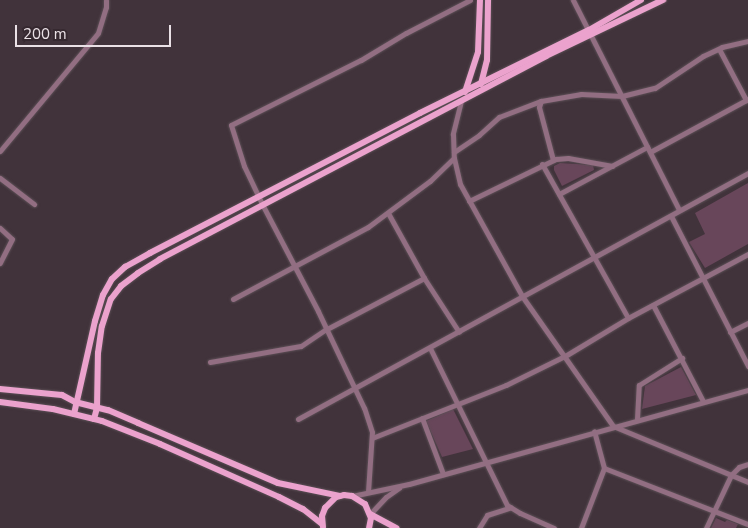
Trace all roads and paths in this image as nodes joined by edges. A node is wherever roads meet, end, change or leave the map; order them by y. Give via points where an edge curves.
1 (106, 0) edge
2 (470, 0) edge
3 (480, 0) edge
4 (488, 0) edge
5 (573, 0) edge
6 (640, 0) edge
7 (663, 0) edge
8 (589, 32) junction
9 (748, 41) edge
10 (719, 48) junction
11 (482, 82) junction
12 (466, 90) junction
13 (475, 93) junction
14 (622, 96) junction
15 (462, 100) junction
16 (747, 100) edge
17 (541, 101) junction
18 (648, 149) junction
19 (0, 151) edge
20 (454, 155) junction
21 (553, 160) junction
22 (542, 164) junction
23 (612, 166) junction
24 (748, 174) edge
25 (0, 178) edge
26 (559, 194) junction
27 (259, 197) junction
28 (469, 201) junction
29 (34, 204) dead end
30 (263, 206) junction
31 (679, 210) junction
32 (388, 213) junction
33 (671, 216) junction
34 (0, 228) edge
35 (748, 254) edge
36 (594, 259) junction
37 (0, 263) edge
38 (294, 267) junction
39 (424, 278) junction
40 (703, 278) junction
41 (522, 296) junction
42 (233, 299) dead end
43 (654, 305) junction
44 (628, 318) junction
45 (748, 323) edge
46 (327, 329) junction
47 (460, 332) junction
48 (730, 332) junction
49 (430, 348) junction
50 (565, 356) junction
51 (682, 358) junction
52 (210, 362) dead end
53 (748, 366) edge
54 (354, 387) junction
55 (0, 389) edge
56 (748, 390) edge
57 (703, 401) junction
58 (0, 402) edge
59 (75, 402) junction
60 (457, 404) junction
61 (97, 408) junction
62 (74, 414) junction
63 (422, 418) junction
64 (94, 419) junction
65 (298, 419) dead end
66 (637, 419) junction
67 (613, 426) junction
68 (594, 431) junction
69 (372, 438) junction
70 (486, 462) junction
71 (748, 464) edge
72 (604, 468) junction
73 (443, 474) junction
74 (731, 475) junction
75 (748, 482) edge
76 (409, 484) junction
77 (368, 492) junction
78 (340, 496) junction
79 (352, 496) junction
80 (511, 507) junction
81 (714, 510) junction
82 (370, 514) junction
83 (744, 525) edge
84 (322, 526) edge
85 (369, 528) edge
86 (396, 528) edge
87 (479, 528) edge
88 (554, 528) edge
89 (581, 528) edge
90 (706, 528) edge

1 - 19 street via 98,33
2 - 27 street via 361,60 231,125 244,166
3 - 12 main road via 478,52
4 - 11 main road via 488,60
5 - 8 street
6 - 8 main road
7 - 8 main road
8 - 11 main road
8 - 13 main road
8 - 14 street
9 - 10 street
10 - 14 street via 655,88
10 - 16 street
11 - 12 main road
11 - 13 main road
12 - 15 main road
12 - 27 main road
13 - 15 main road
14 - 17 street via 580,94
14 - 18 street
15 - 20 street via 453,134
15 - 30 main road
16 - 18 street
17 - 20 street via 500,117
17 - 21 street via 539,106
18 - 23 street
18 - 31 street
20 - 28 street via 460,184
20 - 32 street via 430,181
21 - 22 street
21 - 23 street via 568,158
22 - 26 street
22 - 28 street
23 - 26 street
24 - 31 street
25 - 29 street
26 - 36 street
27 - 30 street
27 - 59 main road via 150,253 112,279 95,321
28 - 41 street
30 - 38 street
30 - 61 main road via 160,259 121,286 111,300 102,326
31 - 33 street
32 - 38 street
32 - 39 street
33 - 36 street
33 - 40 street
34 - 37 street via 12,240
35 - 40 street
36 - 41 street
36 - 44 street
38 - 42 street
38 - 46 street
39 - 46 street
39 - 47 street
40 - 43 street
40 - 48 street
41 - 47 street
41 - 50 street
43 - 44 street
43 - 51 street
44 - 50 street
45 - 48 street
46 - 52 street via 301,346
46 - 54 street
47 - 49 street
48 - 53 street
49 - 54 street
49 - 60 street
50 - 60 street via 506,385
50 - 67 street
51 - 57 street
51 - 66 street via 639,385
54 - 65 street
54 - 69 street
55 - 59 main road via 62,395
56 - 57 street
57 - 66 street
58 - 62 main road
59 - 61 main road
59 - 62 main road
60 - 63 street
60 - 70 street
61 - 64 main road
61 - 78 main road via 278,483
62 - 64 main road
63 - 69 street
63 - 73 street
64 - 84 main road via 160,444 279,497 303,510
66 - 67 street
67 - 68 street
67 - 74 street
68 - 70 street
68 - 72 street
69 - 77 street
70 - 73 street
70 - 80 street via 507,505
71 - 74 street
72 - 81 street
72 - 89 street
73 - 76 street
74 - 75 street
74 - 81 street
76 - 77 street
76 - 82 street via 394,491
77 - 79 street
78 - 79 main road
78 - 84 main road via 325,508
79 - 82 main road via 365,504
80 - 87 street via 487,516
80 - 88 street
81 - 83 street
81 - 90 street
82 - 85 main road
82 - 86 main road

